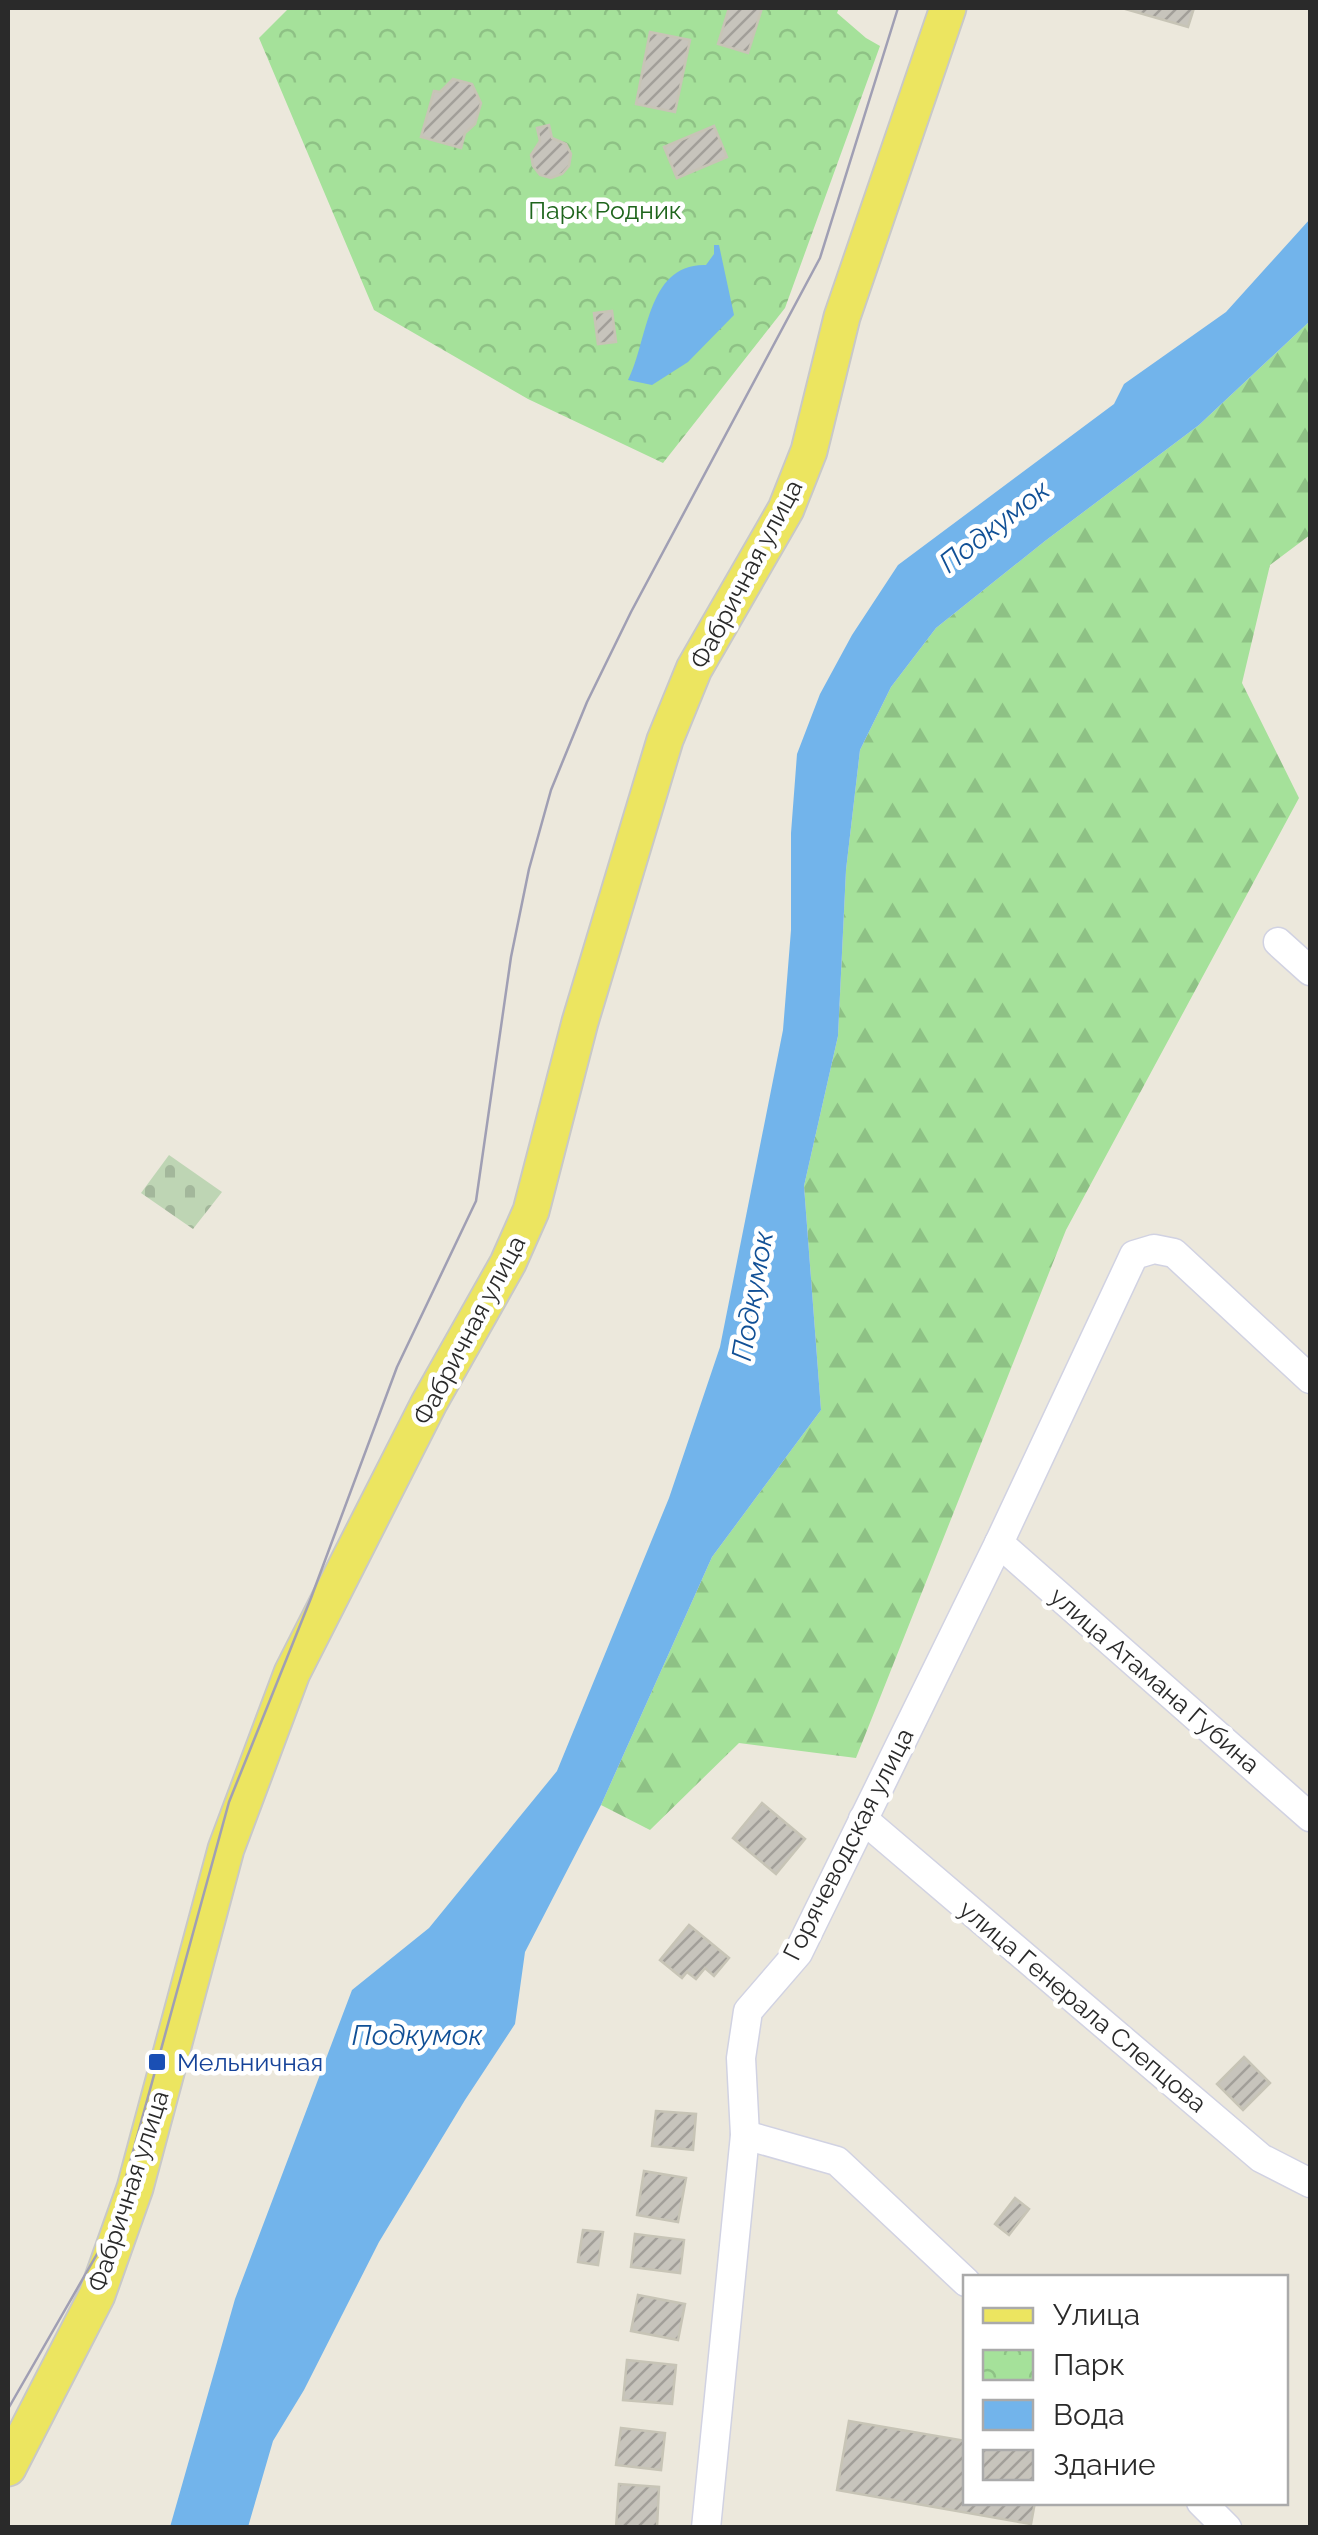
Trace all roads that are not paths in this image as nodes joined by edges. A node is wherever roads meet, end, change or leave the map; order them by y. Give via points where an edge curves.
1 (948, 8) edge
2 (1278, 942) dead end
3 (1310, 971) edge
4 (1310, 1379) edge
5 (999, 1543) junction
6 (1310, 1817) edge
7 (864, 1819) junction
8 (746, 2135) junction
9 (1310, 2183) edge
10 (963, 2279) edge
11 (8, 2468) edge
12 (1204, 2505) edge
13 (706, 2528) edge
14 (1227, 2528) edge

1 - 11 main road, Фабричная улица via 842,316 786,510 694,669 665,740 531,1211 292,1673 226,1848 135,2188 97,2295
2 - 3 street
4 - 5 street, Горячеводская улица via 1174,1253 1154,1248 1134,1256
5 - 6 street, улица Атамана Губина
5 - 7 street, Горячеводская улица
7 - 8 street, Горячеводская улица via 798,1952 748,2011 741,2058
7 - 9 street, улица Генерала Слепцова via 1261,2158
8 - 10 street via 837,2162
8 - 13 street, Горячеводская улица
12 - 14 street

